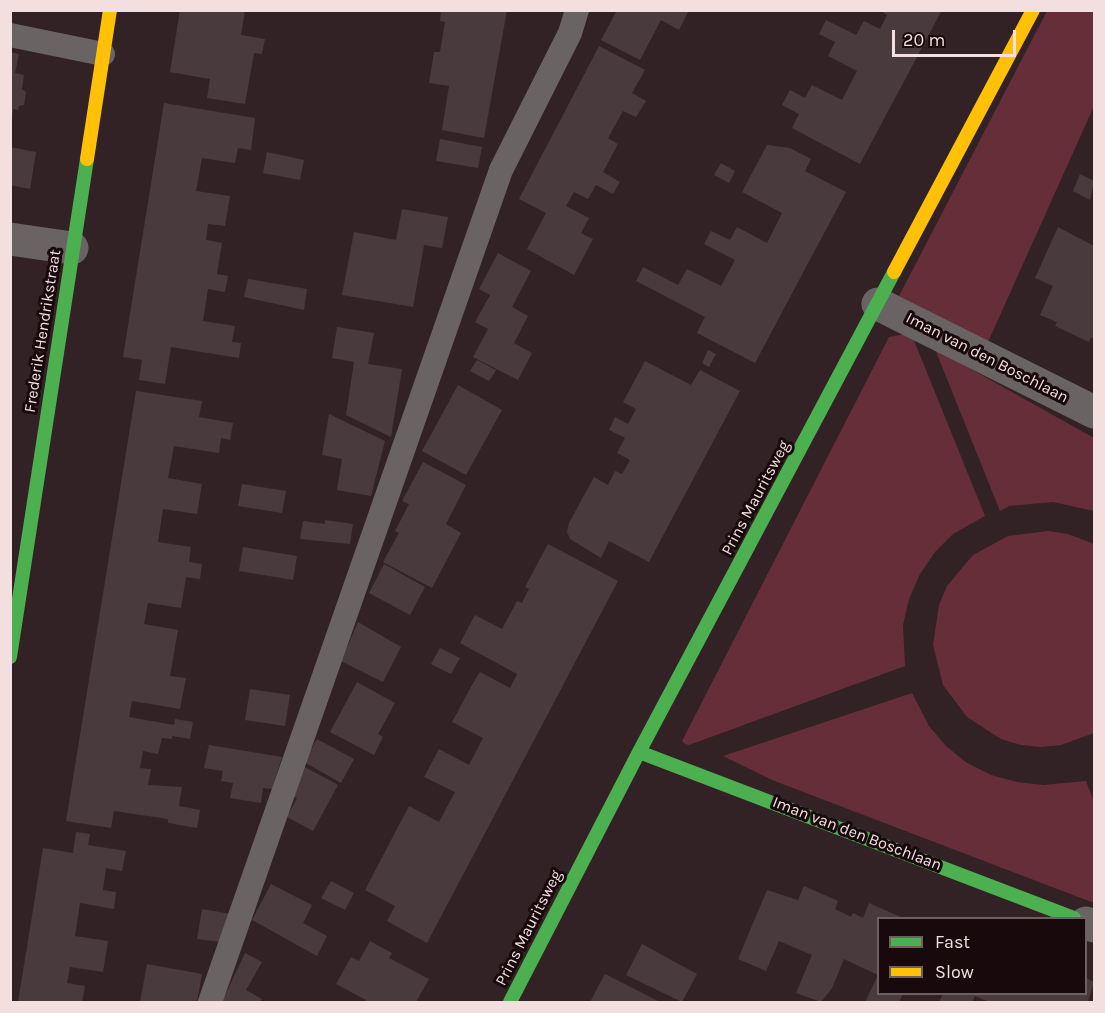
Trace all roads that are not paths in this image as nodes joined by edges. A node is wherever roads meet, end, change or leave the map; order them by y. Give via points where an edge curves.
1 (110, 10) edge
2 (577, 10) edge
3 (1033, 10) edge
4 (10, 35) edge
5 (104, 54) junction
6 (10, 239) edge
7 (72, 248) junction
8 (878, 304) junction
9 (1095, 412) edge
10 (10, 657) edge
11 (639, 752) junction
12 (1071, 917) edge
13 (210, 1002) edge
14 (510, 1002) edge

1 - 5 street, Frederik Hendrikstraat
2 - 13 lane via 570,33 501,170
3 - 8 street, Prins Mauritsweg
4 - 5 lane
5 - 7 street, Frederik Hendrikstraat
6 - 7 street
7 - 10 street, Frederik Hendrikstraat
8 - 9 street, Iman van den Boschlaan
8 - 11 street, Prins Mauritsweg
11 - 12 street, Iman van den Boschlaan
11 - 14 street, Prins Mauritsweg

